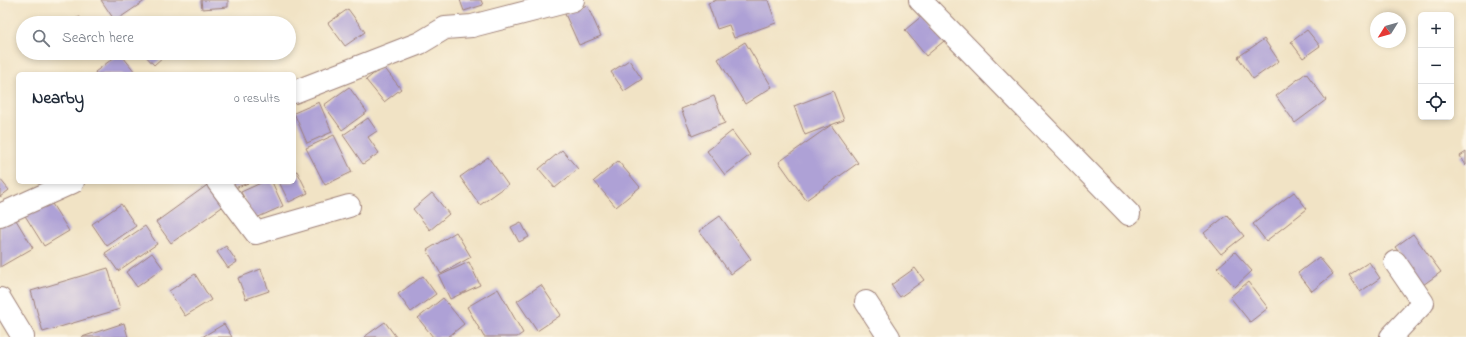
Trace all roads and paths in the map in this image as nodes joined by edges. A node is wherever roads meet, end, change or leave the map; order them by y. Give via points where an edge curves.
1 (573, 0) edge
2 (920, 0) edge
3 (296, 91) edge
4 (69, 184) edge
5 (219, 184) edge
6 (349, 206) dead end
7 (1129, 214) dead end
8 (0, 215) edge
9 (1395, 262) dead end
10 (0, 299) edge
11 (866, 302) dead end
12 (24, 337) edge
13 (889, 337) edge
14 (1391, 337) edge

1 - 3 street via 472,26 445,28 420,42
2 - 7 street
4 - 8 street
5 - 6 street via 256,233
9 - 14 street via 1423,303
10 - 12 street
11 - 13 street

